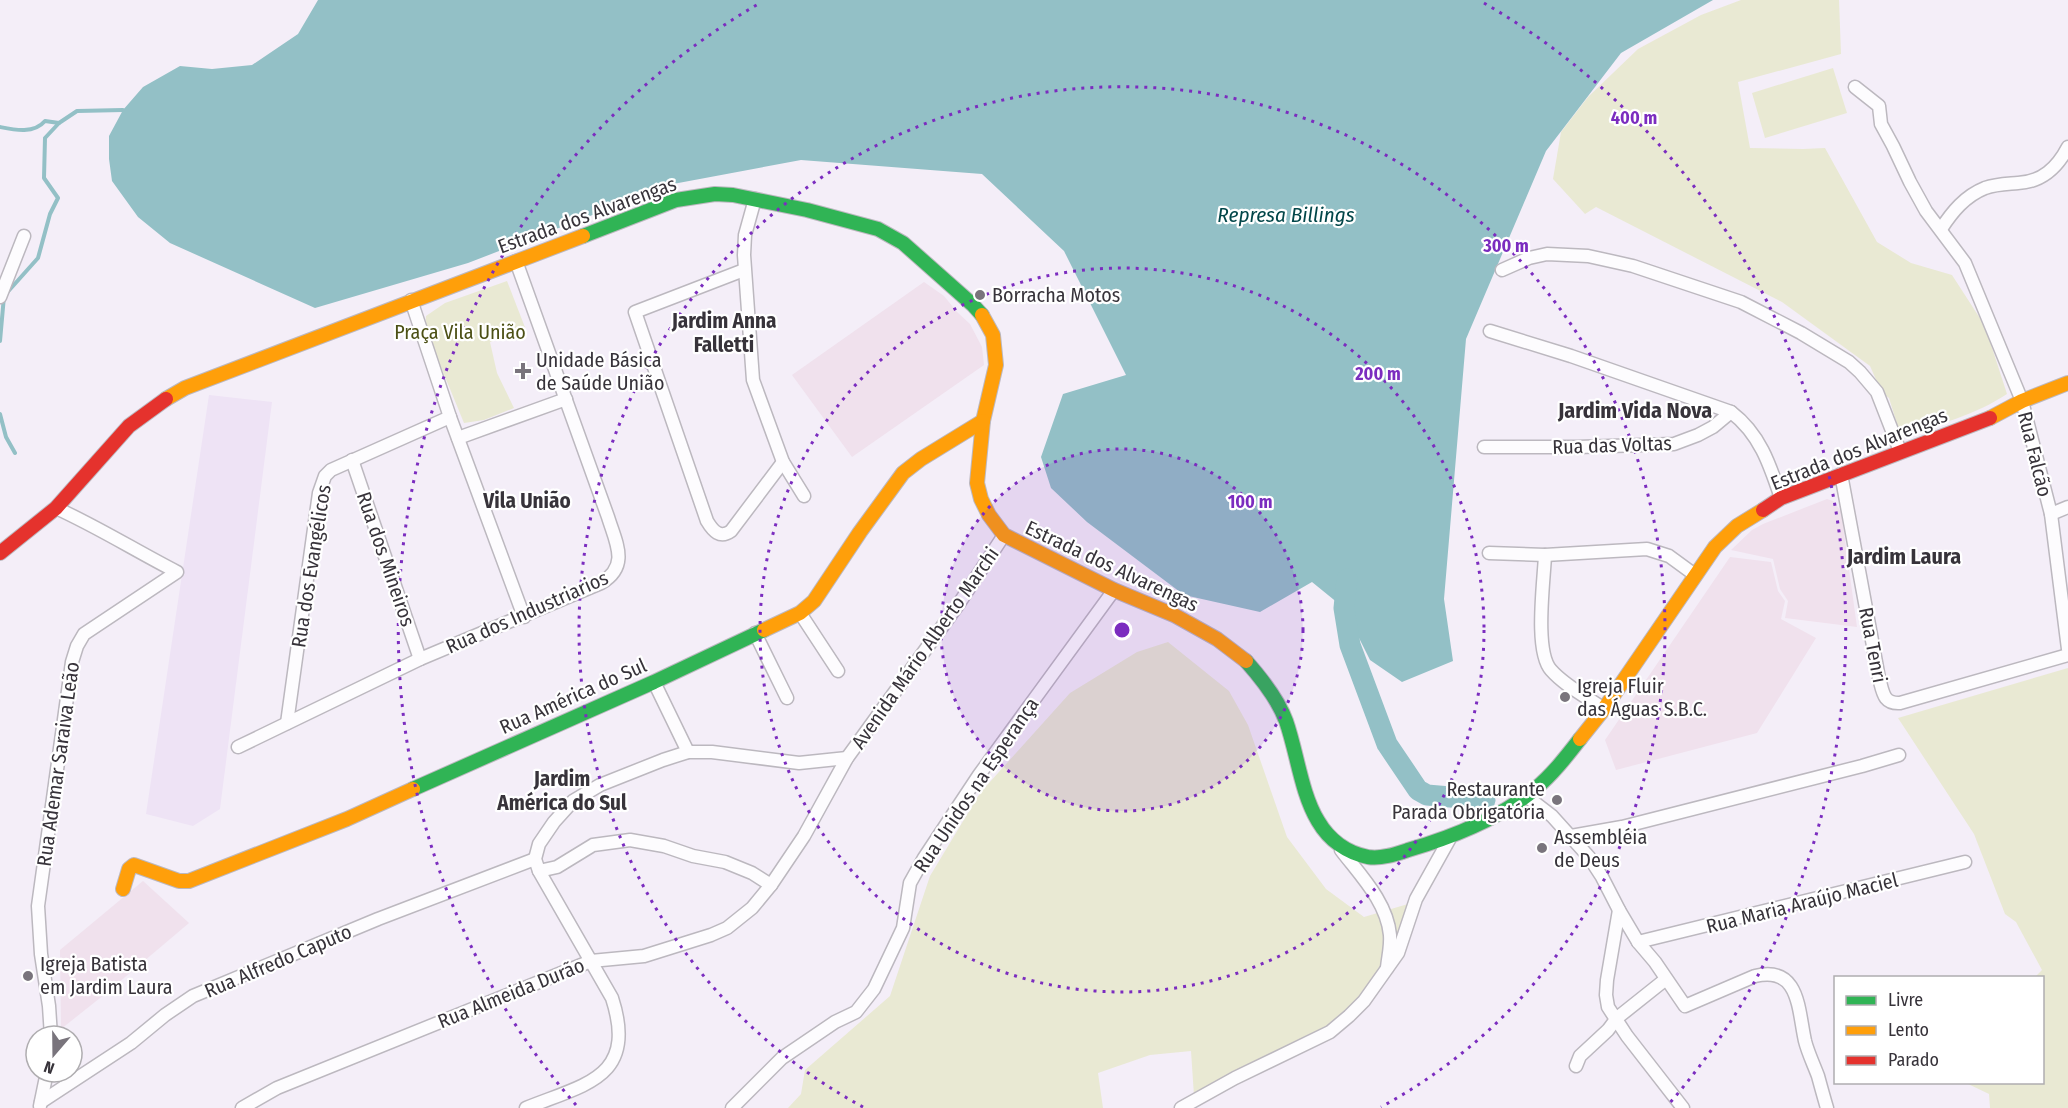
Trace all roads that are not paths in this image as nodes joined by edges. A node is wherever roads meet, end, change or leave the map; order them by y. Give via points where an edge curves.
1 (1855, 87) dead end
2 (2068, 147) edge
3 (754, 199) junction
4 (1941, 229) junction
5 (24, 236) dead end
6 (516, 261) junction
7 (744, 270) junction
8 (1502, 270) dead end
9 (0, 297) edge
10 (411, 300) junction
11 (1491, 331) dead end
12 (2068, 382) edge
13 (566, 399) junction
14 (2022, 401) junction
15 (1731, 412) junction
16 (450, 417) junction
17 (983, 421) junction
18 (458, 438) junction
19 (1484, 447) dead end
20 (1900, 451) junction
21 (352, 460) junction
22 (783, 462) junction
23 (1841, 474) junction
24 (804, 496) dead end
25 (1781, 498) junction
26 (2068, 507) edge
27 (56, 508) junction
28 (2051, 514) junction
29 (1004, 535) junction
30 (0, 553) edge
31 (1489, 553) dead end
32 (1545, 555) junction
33 (1695, 574) junction
34 (1114, 590) junction
35 (800, 613) junction
36 (524, 617) junction
37 (755, 633) junction
38 (2068, 649) edge
39 (2068, 655) edge
40 (420, 659) junction
41 (838, 671) dead end
42 (654, 682) junction
43 (787, 698) dead end
44 (1604, 709) junction
45 (287, 723) junction
46 (238, 747) dead end
47 (688, 752) junction
48 (1899, 755) dead end
49 (847, 758) junction
50 (1526, 796) junction
51 (1571, 836) junction
52 (1450, 838) junction
53 (1335, 842) junction
54 (1965, 862) dead end
55 (537, 865) junction
56 (771, 885) junction
57 (123, 889) dead end
58 (1619, 910) junction
59 (1638, 942) junction
60 (591, 960) junction
61 (1386, 969) junction
62 (1666, 979) junction
63 (1617, 1018) junction
64 (50, 1024) edge
65 (1576, 1066) dead end
66 (45, 1084) edge
67 (41, 1105) edge
68 (242, 1108) edge
69 (526, 1108) edge
70 (732, 1108) edge
71 (1181, 1108) edge
72 (1683, 1108) edge
73 (1827, 1108) edge

1 - 4 street, Rua Falcão via 1879,106 1881,124 1926,211
2 - 4 street via 2061,160 2042,177 1986,188 1971,195 1951,213
3 - 6 main road, Estrada dos Alvarengas via 715,194 676,200
3 - 7 street via 745,235
3 - 17 main road, Estrada dos Alvarengas via 878,229 903,243 972,305 986,320 996,351
4 - 14 street, Rua Falcão via 1965,263
5 - 9 street
6 - 10 main road, Estrada dos Alvarengas
6 - 13 street, Rua dos Industriarios
7 - 22 street via 753,380
7 - 22 street via 635,312 712,531 731,531
8 - 20 street via 1547,254 1588,256 1633,266 1740,302 1801,333 1860,372 1877,392
10 - 16 street
10 - 27 main road, Estrada dos Alvarengas via 176,393 129,426
11 - 15 street
12 - 14 main road, Estrada dos Alvarengas
13 - 18 street
13 - 36 street, Rua dos Industriarios via 608,517 619,562 615,572 601,583
14 - 20 main road, Estrada dos Alvarengas via 1983,421
14 - 28 street, Rua Falcão
15 - 19 street, Rua das Voltas via 1713,427 1674,444
15 - 25 street via 1758,440
16 - 18 street
16 - 21 street, Rua dos Evangélicos
17 - 29 main road, Estrada dos Alvarengas via 977,483 989,515
17 - 35 main road, Rua América do Sul via 903,473 814,601
18 - 36 street
20 - 23 main road, Estrada dos Alvarengas
21 - 40 street, Rua dos Mineiros
21 - 45 street, Rua dos Evangélicos via 325,476 319,493
22 - 24 street
23 - 25 main road, Estrada dos Alvarengas
23 - 39 street, Rua Tenri via 1884,698 1892,704 1900,703
25 - 33 main road, Estrada dos Alvarengas via 1737,526
26 - 28 street
27 - 30 main road, Estrada dos Alvarengas
27 - 64 street, Rua Ademar Saraiva Leão via 177,572 84,633 74,654 38,906
28 - 38 street, Rua Falcão
29 - 34 main road, Estrada dos Alvarengas
29 - 49 street, Avenida Mário Alberto Marchi
31 - 32 street
32 - 33 street via 1647,549 1669,556
32 - 44 street via 1541,632 1544,660 1550,670
33 - 44 main road, Estrada dos Alvarengas
34 - 53 main road, Estrada dos Alvarengas via 1174,615 1216,639 1262,679 1286,720 1318,821
34 - 70 street, Rua Unidos na Esperança via 979,775 924,858 910,883 903,928 874,989 856,1012 782,1058
35 - 37 main road, Rua América do Sul
35 - 41 street
36 - 40 street, Rua dos Industriarios
37 - 42 main road, Rua América do Sul
37 - 43 street
40 - 45 street, Rua dos Industriarios
42 - 47 street
42 - 57 main road, Rua América do Sul via 347,819 189,881 134,865
44 - 50 main road, Estrada dos Alvarengas via 1559,766
45 - 46 street, Rua dos Industriarios
47 - 49 street, Avenida Mário Alberto Marchi via 799,763
47 - 55 street, Avenida Mário Alberto Marchi via 600,786 573,801 538,844
48 - 51 street via 1622,827
49 - 56 street, Rua Almeida Durão via 804,836
50 - 51 street
50 - 52 main road, Estrada dos Alvarengas
51 - 58 street via 1602,877
52 - 53 main road, Estrada dos Alvarengas via 1369,857
52 - 61 street via 1416,899 1398,954
53 - 61 street via 1386,917 1390,937
54 - 59 street, Rua Maria Araújo Maciel
55 - 56 street, Rua Alfredo Caputo via 557,867 593,845 630,840 725,862
55 - 60 street
55 - 67 street, Rua Alfredo Caputo via 378,919 193,996
56 - 60 street, Rua Almeida Durão via 752,908 711,935 644,956
58 - 59 street
58 - 63 street via 1606,995
59 - 62 street
60 - 68 street, Rua Almeida Durão via 277,1088
60 - 69 street via 618,1015 620,1043 616,1057 591,1081
61 - 71 street via 1364,1002 1330,1032
62 - 63 street
62 - 73 street via 1685,1006 1755,976 1782,977 1801,1011 1806,1042
63 - 65 street via 1580,1056
63 - 72 street
66 - 67 street

